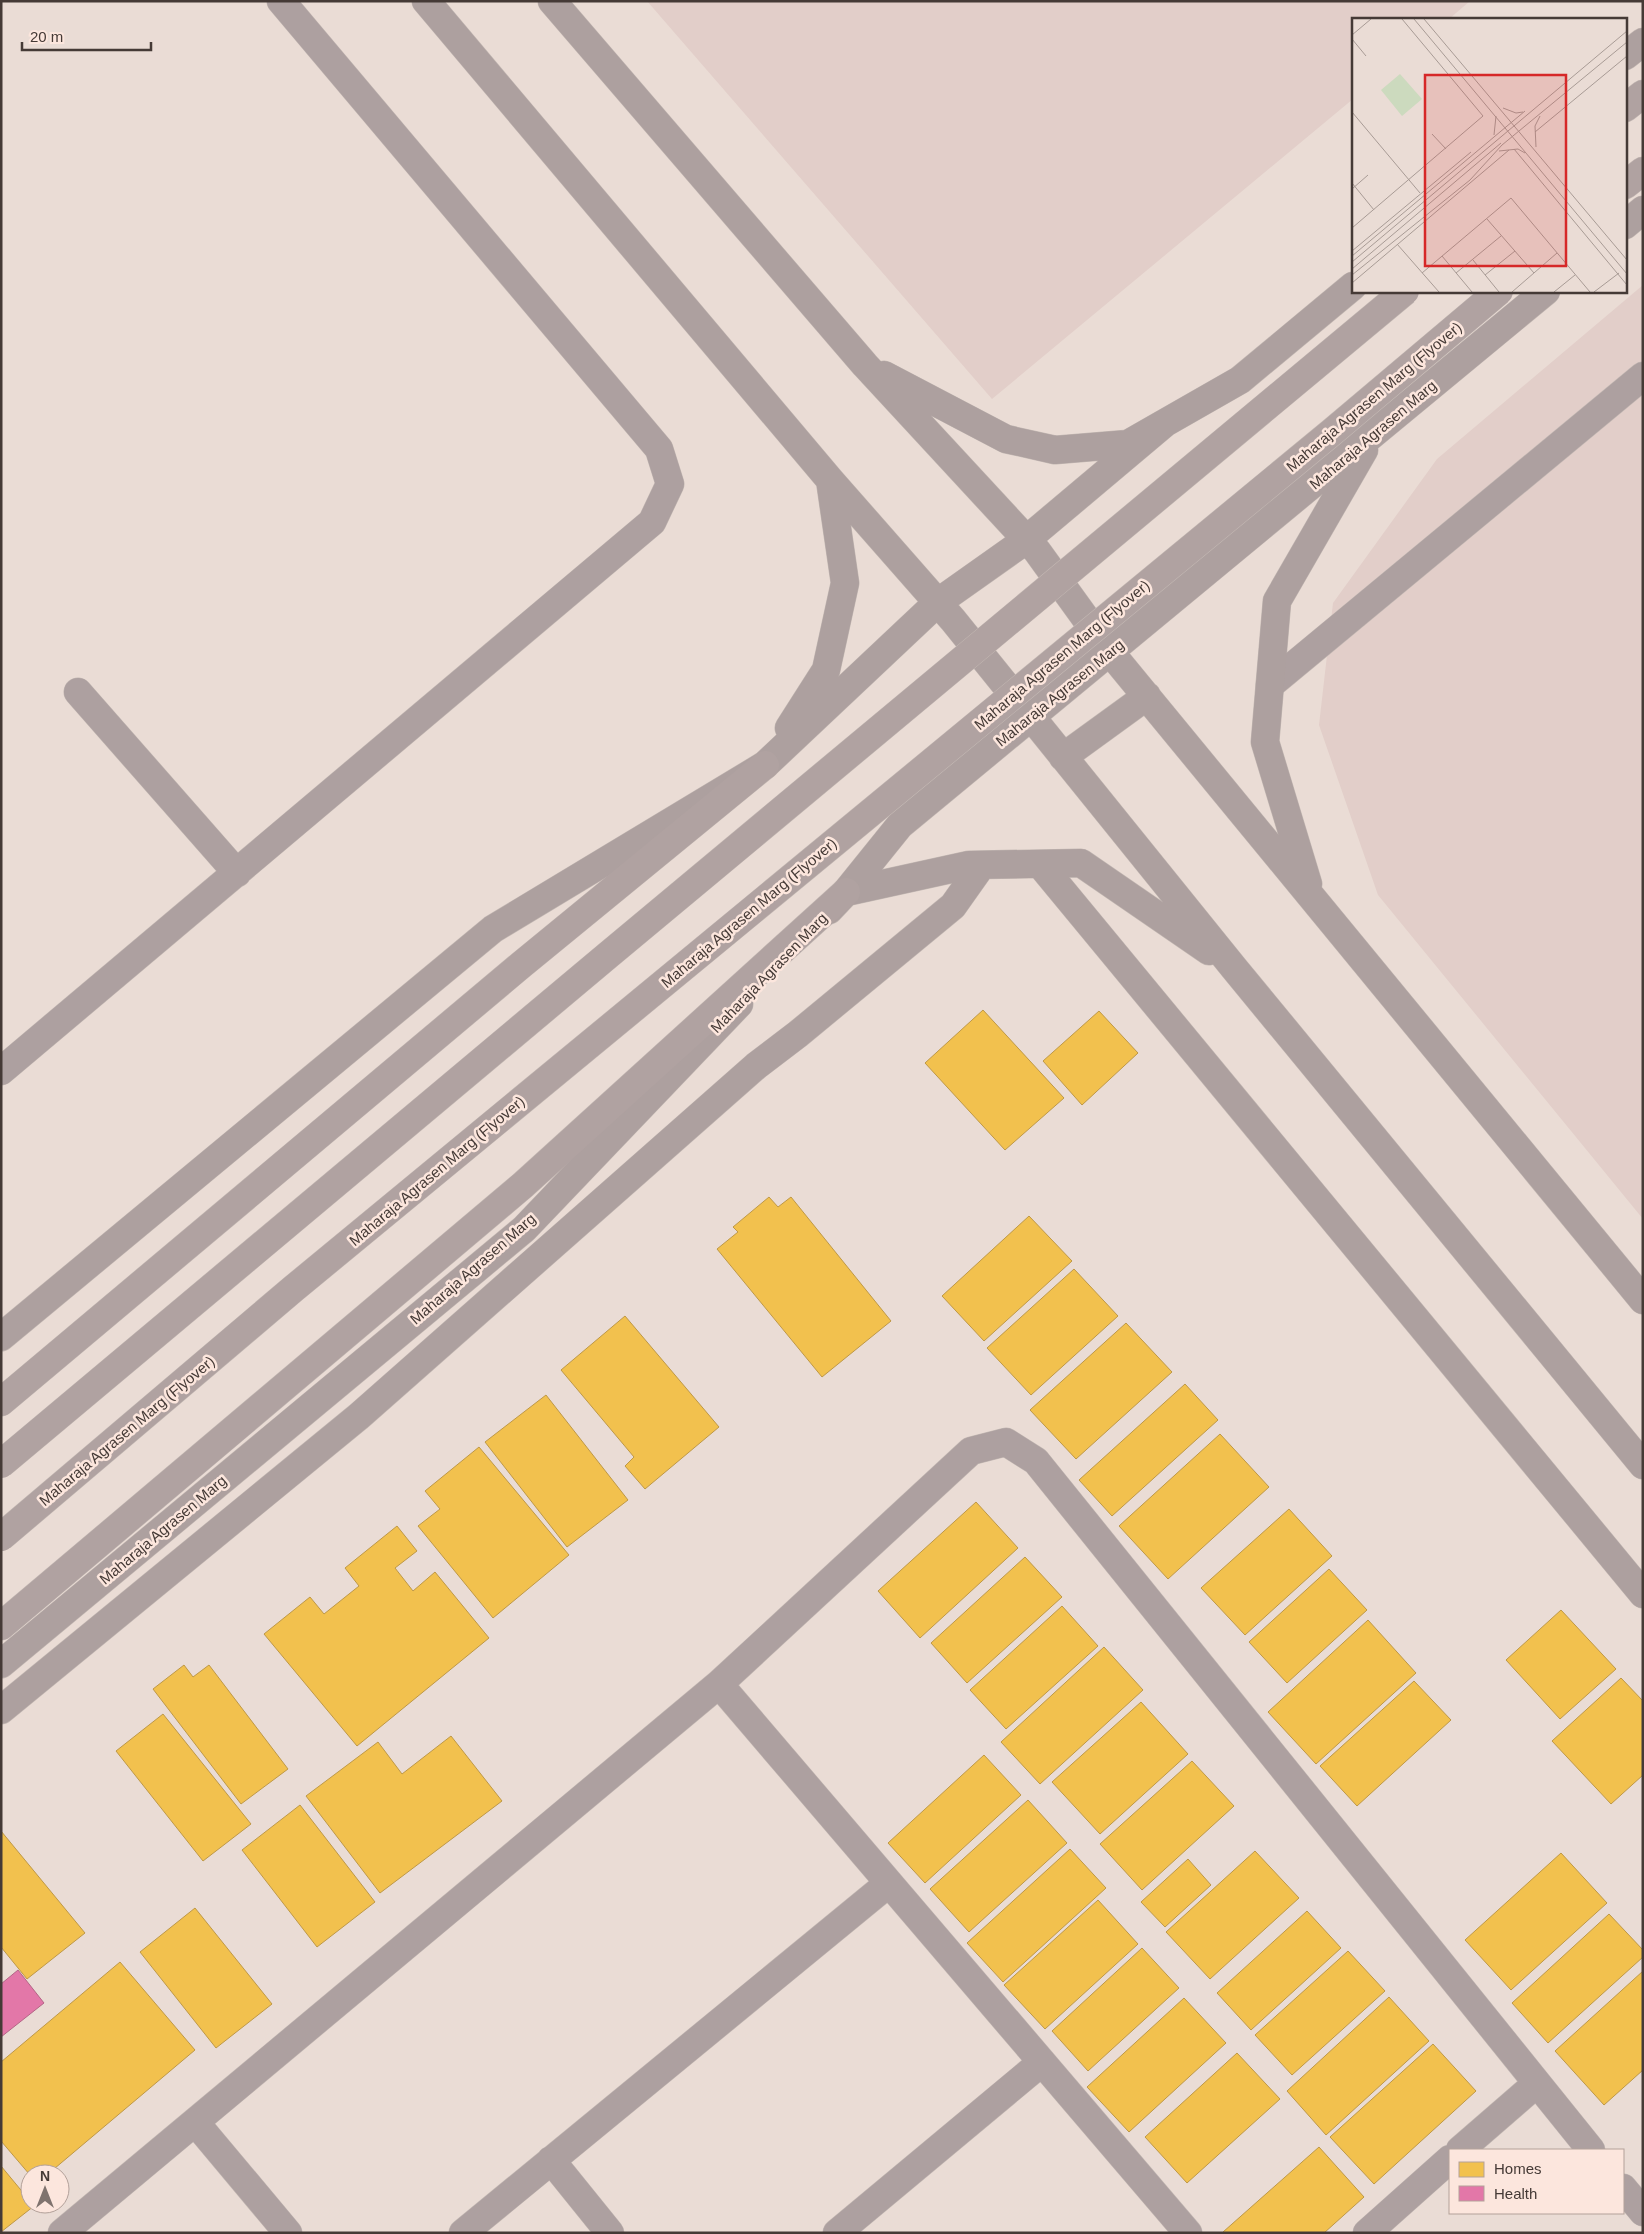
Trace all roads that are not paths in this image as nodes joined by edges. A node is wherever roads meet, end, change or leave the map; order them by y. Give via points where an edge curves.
1 (281, 1) edge
2 (426, 1) edge
3 (552, 1) edge
4 (1643, 42) edge
5 (1626, 55) edge
6 (1643, 94) edge
7 (1626, 107) edge
8 (1643, 170) edge
9 (1626, 184) edge
10 (1643, 210) edge
11 (1626, 224) edge
12 (1352, 287) edge
13 (1404, 292) edge
14 (1499, 292) edge
15 (1545, 292) edge
16 (865, 365) junction
17 (1643, 376) edge
18 (1165, 423) junction
19 (1372, 435) junction
20 (830, 480) junction
21 (1026, 540) junction
22 (937, 603) junction
23 (1110, 652) junction
24 (1270, 684) junction
25 (78, 692) dead end
26 (1147, 696) junction
27 (1030, 717) junction
28 (1063, 757) junction
29 (765, 765) junction
30 (1040, 864) junction
31 (982, 865) junction
32 (237, 873) junction
33 (846, 892) junction
34 (1312, 897) junction
35 (1234, 968) junction
36 (1, 1071) edge
37 (1643, 1300) edge
38 (1, 1337) edge
39 (1, 1402) edge
40 (1, 1464) edge
41 (1643, 1465) edge
42 (1, 1537) edge
43 (1643, 1594) edge
44 (1, 1626) edge
45 (1, 1664) edge
46 (719, 1684) junction
47 (1, 1710) edge
48 (889, 1883) junction
49 (1042, 2062) junction
50 (1536, 2084) junction
51 (195, 2122) junction
52 (1461, 2149) edge
53 (1590, 2149) edge
54 (551, 2160) junction
55 (1449, 2160) edge
56 (1624, 2189) edge
57 (1643, 2212) edge
58 (62, 2233) edge
59 (288, 2233) edge
60 (463, 2233) edge
61 (610, 2233) edge
62 (838, 2233) edge
63 (1188, 2233) edge
64 (1366, 2233) edge

1 - 32 street via 659,450 670,484 652,522
2 - 20 main road
3 - 16 main road
4 - 5 main road
6 - 7 main road
8 - 9 main road
10 - 11 main road
12 - 18 main road via 1240,380
13 - 40 main road, bridge
14 - 42 main road, Maharaja Agrasen Marg (Flyover), bridge via 293,1289
15 - 19 main road, Maharaja Agrasen Marg
16 - 18 main road via 1006,440 1055,450 1128,444
16 - 21 main road
17 - 24 street
18 - 21 main road
19 - 23 main road, Maharaja Agrasen Marg
19 - 24 main road via 1277,601
20 - 22 main road
20 - 29 main road via 845,583 826,670
21 - 22 main road
21 - 23 main road
22 - 27 main road
22 - 29 main road
23 - 26 main road
23 - 27 main road, Maharaja Agrasen Marg
24 - 34 main road via 1265,742
25 - 32 street
26 - 28 main road
26 - 34 main road
27 - 28 main road
27 - 33 main road, Maharaja Agrasen Marg via 900,825
28 - 35 main road
29 - 38 main road via 493,929
29 - 39 main road via 521,965
30 - 31 main road
30 - 35 main road via 1080,863
30 - 43 main road
31 - 33 main road via 969,865
31 - 47 main road via 953,906 756,1066 358,1417
32 - 36 street
33 - 44 main road via 523,1184
33 - 45 main road, Maharaja Agrasen Marg via 524,1229
34 - 37 main road
35 - 41 main road
46 - 48 street
46 - 50 street via 971,1451 1006,1442 1036,1461
46 - 51 street
48 - 49 street
48 - 54 street
49 - 62 street
49 - 63 street
50 - 52 street
50 - 53 street
51 - 58 street
51 - 59 street
54 - 60 street
54 - 61 street
55 - 64 street
56 - 57 street

